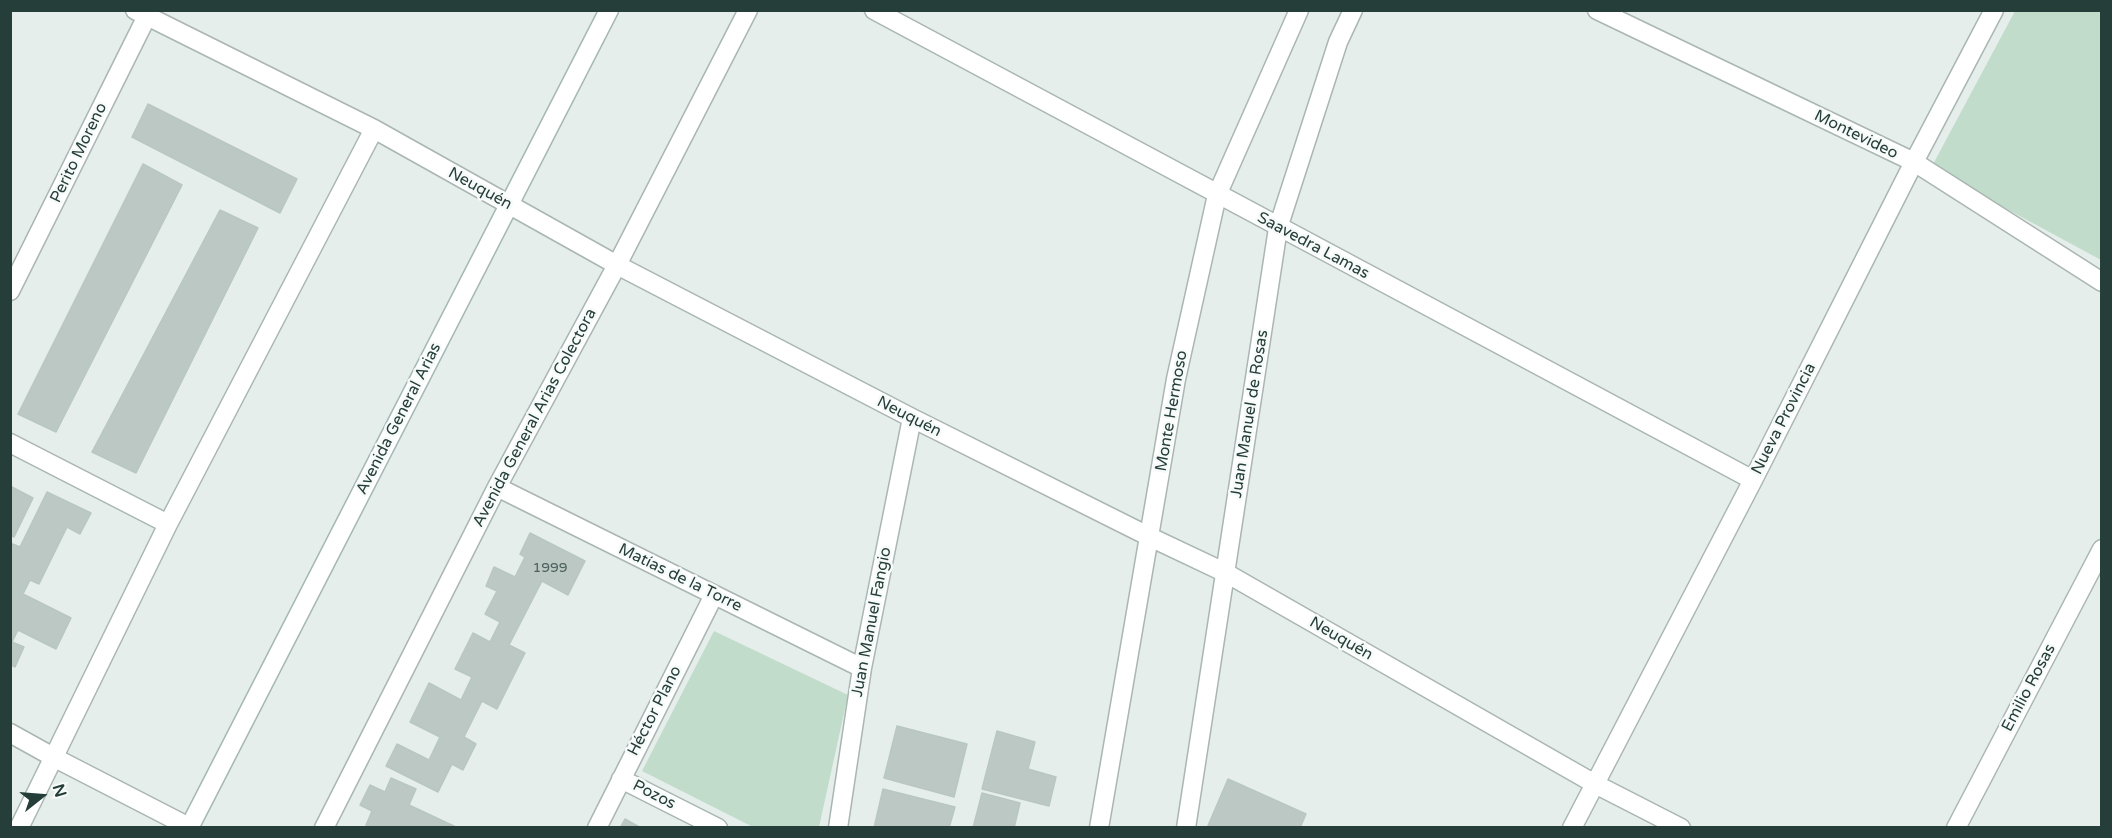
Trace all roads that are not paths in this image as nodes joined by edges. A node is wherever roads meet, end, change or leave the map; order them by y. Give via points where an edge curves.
1 (609, 10) edge
2 (748, 10) edge
3 (874, 10) edge
4 (1299, 10) edge
5 (1353, 10) edge
6 (1597, 10) edge
7 (1994, 10) edge
8 (141, 13) edge
9 (1626, 17) edge
10 (374, 129) junction
11 (1914, 162) junction
12 (1217, 195) junction
13 (508, 206) junction
14 (1278, 228) junction
15 (616, 265) junction
16 (2102, 282) edge
17 (10, 291) edge
18 (912, 418) junction
19 (10, 443) edge
20 (1754, 480) junction
21 (497, 487) junction
22 (168, 524) junction
23 (1150, 537) junction
24 (2102, 549) edge
25 (1226, 573) junction
26 (714, 595) junction
27 (862, 669) junction
28 (10, 733) edge
29 (55, 758) junction
30 (621, 779) junction
31 (1595, 784) junction
32 (190, 827) edge
33 (19, 828) edge
34 (324, 828) edge
35 (597, 828) edge
36 (718, 828) edge
37 (838, 828) edge
38 (1099, 828) edge
39 (1186, 828) edge
40 (1572, 828) edge
41 (1681, 828) edge
42 (1956, 828) edge

1 - 13 street, Avenida General Arias
2 - 15 street, Avenida General Arias Colectora
3 - 12 street, Saavedra Lamas
4 - 12 street, Monte Hermoso
5 - 14 street, Juan Manuel de Rosas via 1338,42
6 - 9 street, Montevideo
7 - 11 street, Nueva Provincia
8 - 10 street, Neuquén
8 - 17 street, Perito Moreno
9 - 11 street, Montevideo
10 - 13 street, Neuquén
10 - 22 street
11 - 16 street, Montevideo
11 - 20 street, Nueva Provincia
12 - 14 street, Saavedra Lamas
12 - 23 street, Monte Hermoso via 1176,380
13 - 15 street, Neuquén
13 - 32 street, Avenida General Arias
14 - 20 street, Saavedra Lamas
14 - 25 street, Juan Manuel de Rosas
15 - 18 street, Neuquén
15 - 21 street, Avenida General Arias Colectora
18 - 23 street, Neuquén
18 - 27 street, Juan Manuel Fangio
19 - 22 street
20 - 31 street, Nueva Provincia
21 - 26 street, Matías de la Torre
21 - 34 street, Avenida General Arias Colectora
22 - 29 street
23 - 25 street, Neuquén
23 - 38 street, Monte Hermoso
24 - 42 street, Emilio Rosas
25 - 31 street, Neuquén
25 - 39 street, Juan Manuel de Rosas
26 - 27 street, Matías de la Torre
26 - 30 street, Héctor Plano
27 - 37 street, Juan Manuel Fangio
28 - 29 street
29 - 32 street
29 - 33 street
30 - 35 street, Héctor Plano
30 - 36 street, Pozos
31 - 40 street, Nueva Provincia
31 - 41 street, Neuquén

